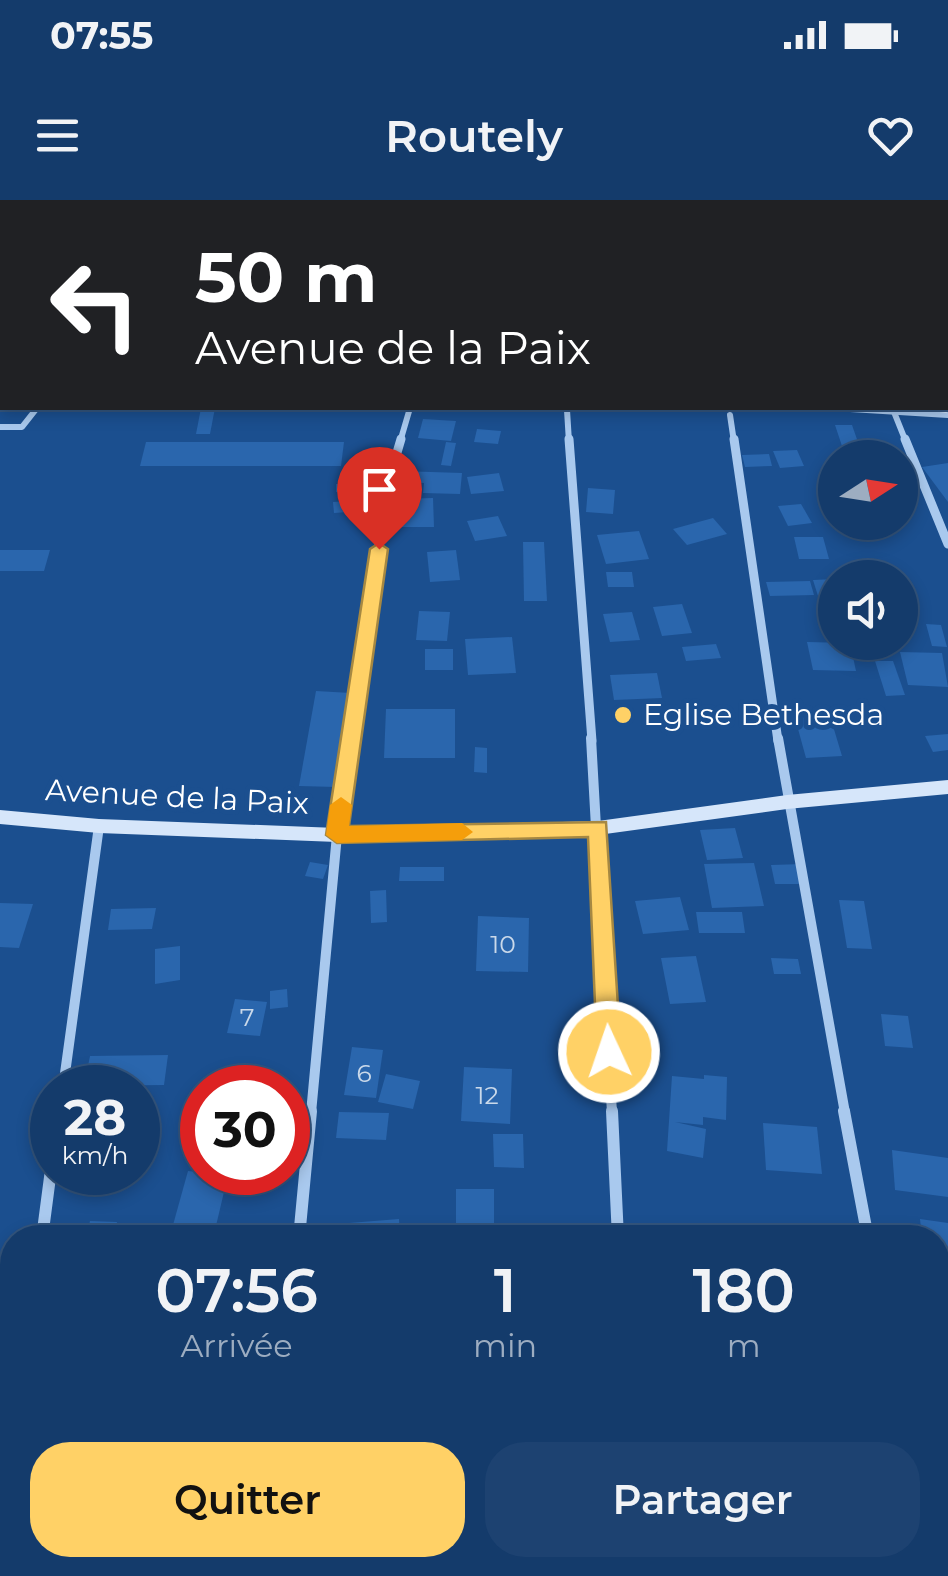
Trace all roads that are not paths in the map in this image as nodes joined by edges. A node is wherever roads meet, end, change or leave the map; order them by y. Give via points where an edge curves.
1 (540, 200) edge
2 (637, 200) edge
3 (35, 410) edge
4 (409, 410) edge
5 (567, 410) dead end
6 (864, 410) edge
7 (894, 412) junction
8 (730, 415) dead end
9 (948, 415) edge
10 (0, 427) edge
11 (948, 544) edge
12 (948, 787) edge
13 (788, 802) junction
14 (0, 817) edge
15 (99, 826) junction
16 (598, 828) junction
17 (337, 835) junction
18 (65, 1065) edge
19 (48, 1195) edge
20 (44, 1225) edge
21 (300, 1225) edge
22 (617, 1225) edge
23 (866, 1225) edge

1 - 2 street
3 - 10 street via 22,427
4 - 17 street via 388,483
5 - 16 street
6 - 7 street
7 - 9 street
7 - 11 street
8 - 13 street
12 - 13 street, Avenue de la Paix
13 - 16 street, Avenue de la Paix
13 - 23 street
14 - 15 street, Avenue de la Paix
15 - 17 street, Avenue de la Paix
15 - 18 street
16 - 17 street, Avenue de la Paix
16 - 22 street
17 - 21 street
19 - 20 street

